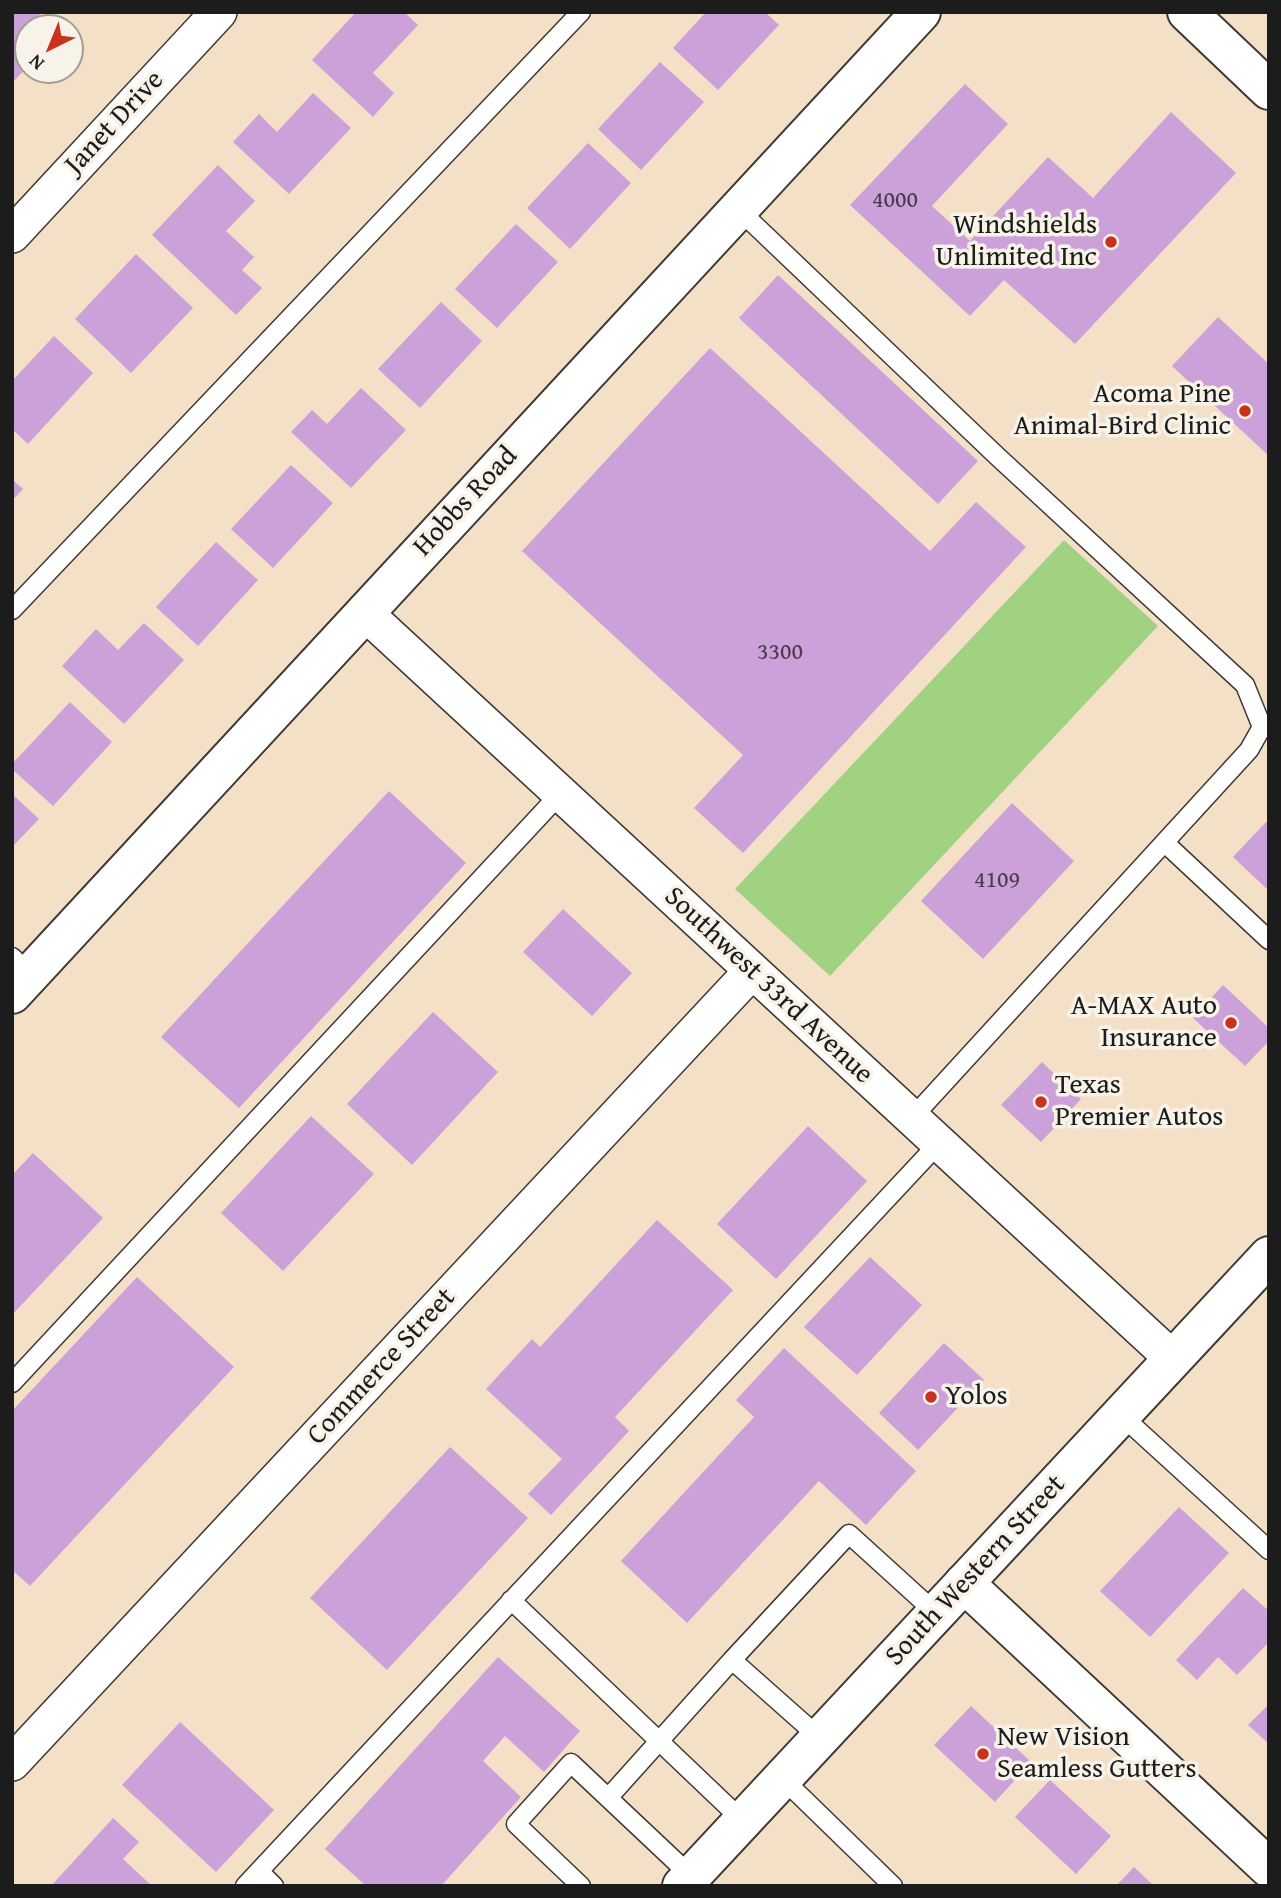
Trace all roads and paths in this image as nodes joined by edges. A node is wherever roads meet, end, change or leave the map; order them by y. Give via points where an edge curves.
1 (219, 12) edge
2 (581, 12) edge
3 (922, 12) edge
4 (1186, 12) edge
5 (1269, 90) edge
6 (739, 210) junction
7 (12, 235) edge
8 (12, 610) edge
9 (364, 612) junction
10 (1266, 730) edge
11 (560, 793) junction
12 (1166, 843) junction
13 (1269, 940) edge
14 (752, 971) junction
15 (18, 975) edge
16 (911, 1119) junction
17 (938, 1144) junction
18 (1269, 1256) edge
19 (1173, 1359) junction
20 (12, 1383) edge
21 (1121, 1415) junction
22 (1269, 1550) edge
23 (964, 1583) junction
24 (511, 1601) junction
25 (936, 1613) junction
26 (732, 1660) junction
27 (820, 1738) junction
28 (659, 1742) junction
29 (12, 1763) edge
30 (782, 1779) junction
31 (608, 1798) junction
32 (743, 1821) junction
33 (1269, 1868) edge
34 (259, 1871) junction
35 (687, 1881) edge
36 (245, 1886) edge
37 (274, 1886) edge
38 (581, 1886) edge
39 (893, 1886) edge

1 - 7 street, Janet Drive
2 - 8 lane
3 - 6 street, Hobbs Road
4 - 5 street
6 - 9 street, Hobbs Road
6 - 10 lane via 1245,685
9 - 11 street, Southwest 33rd Avenue
9 - 15 street, Hobbs Road
10 - 12 lane
11 - 14 street, Southwest 33rd Avenue
11 - 20 lane
12 - 13 lane
12 - 16 lane
14 - 16 street, Southwest 33rd Avenue
14 - 29 street, Commerce Street
16 - 17 street, Southwest 33rd Avenue
17 - 19 street, Southwest 33rd Avenue
17 - 24 lane
18 - 19 street, South Western Street
19 - 21 street, South Western Street
21 - 22 lane
21 - 23 street, South Western Street
23 - 25 street, South Western Street
23 - 33 street
24 - 28 lane
24 - 34 lane
25 - 26 lane via 849,1534
25 - 27 street, South Western Street
26 - 27 lane
26 - 28 lane
27 - 30 street, South Western Street
28 - 31 lane
28 - 32 lane
30 - 32 street, South Western Street
30 - 39 lane
31 - 35 lane
31 - 38 lane via 571,1763 516,1824
32 - 35 street, South Western Street
34 - 36 lane
34 - 37 lane

